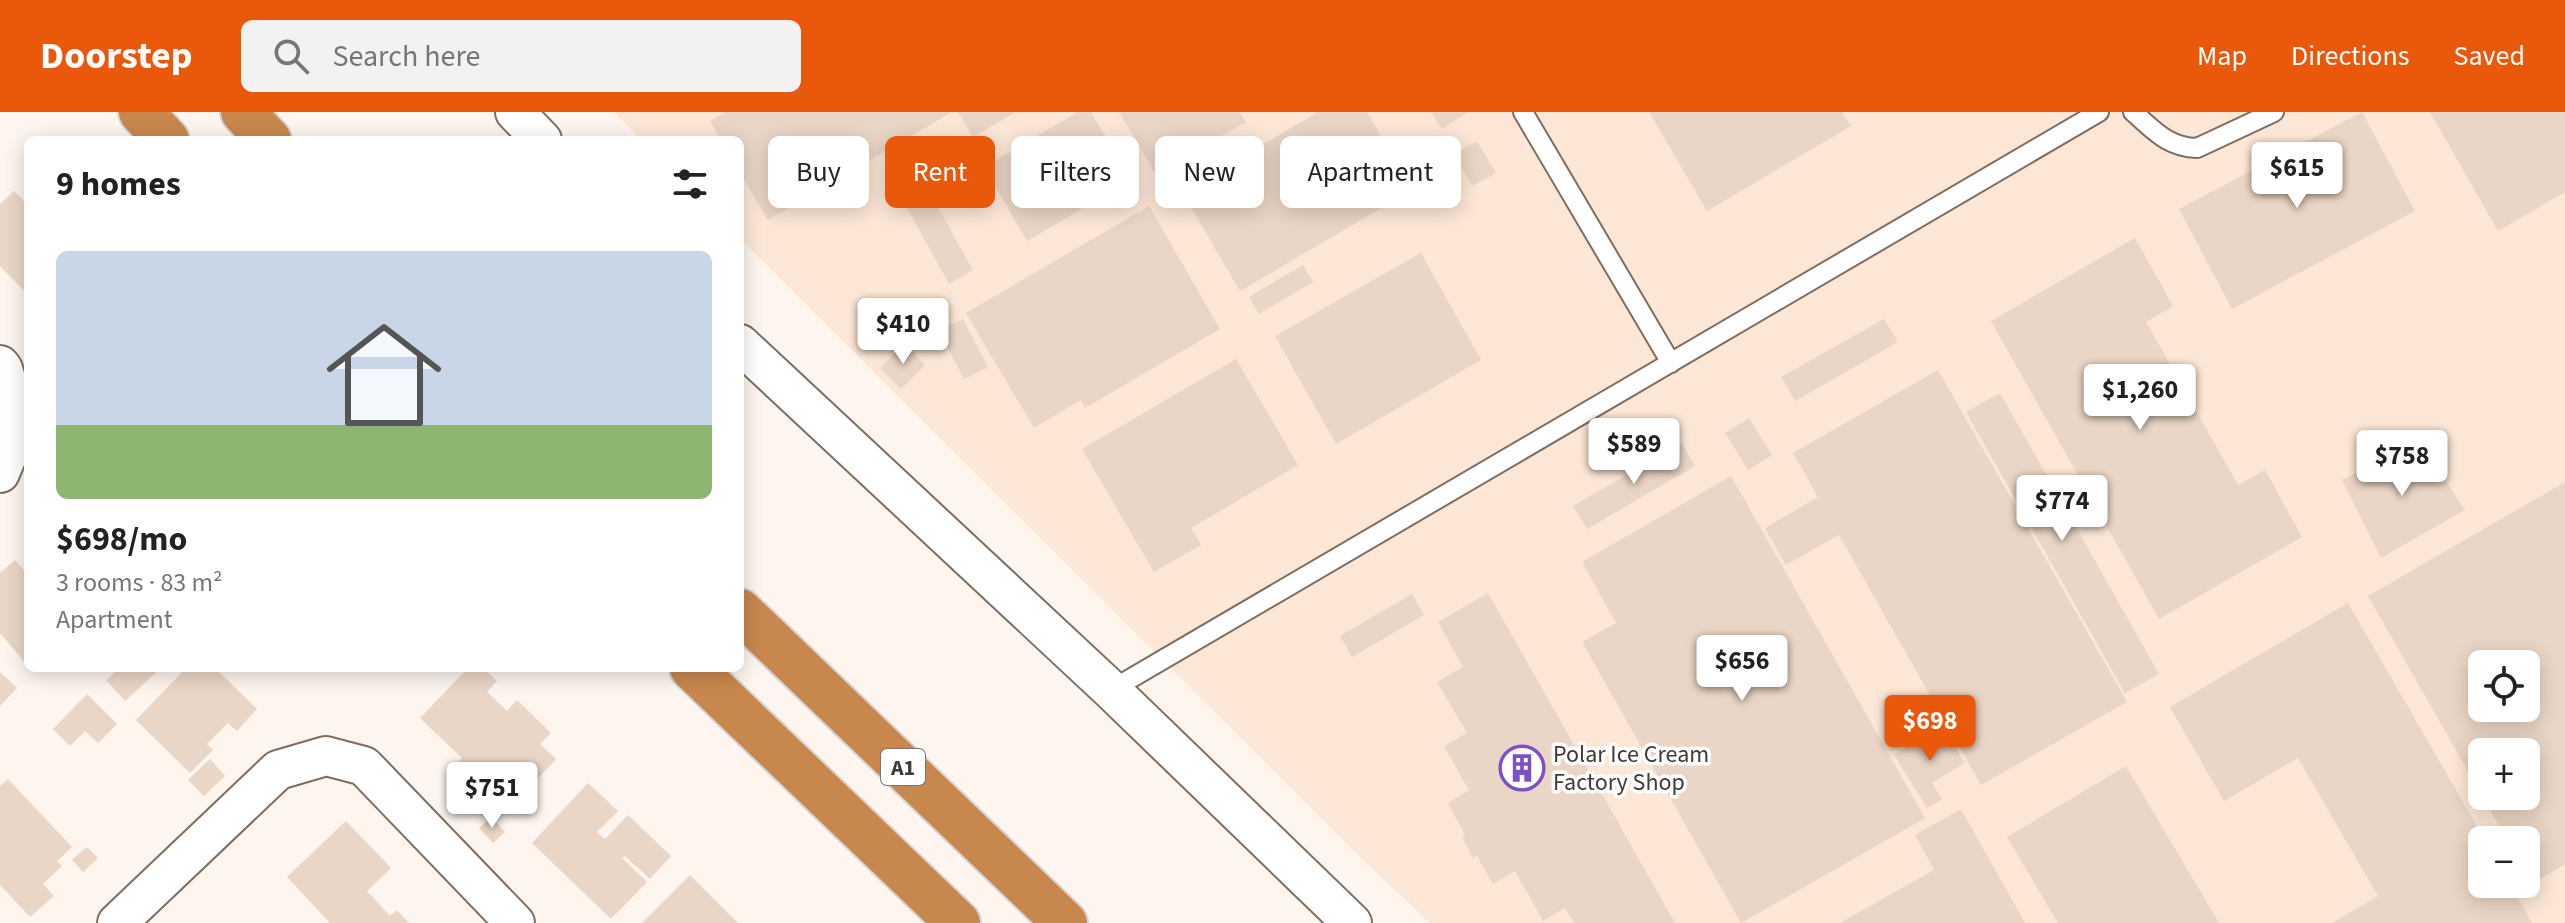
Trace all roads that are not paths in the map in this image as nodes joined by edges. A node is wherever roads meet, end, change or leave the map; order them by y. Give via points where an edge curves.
1 (141, 112) edge
2 (243, 112) edge
3 (515, 112) edge
4 (1523, 112) edge
5 (2099, 112) edge
6 (2133, 112) edge
7 (2274, 112) edge
8 (163, 136) edge
9 (265, 136) edge
10 (538, 136) edge
11 (744, 348) edge
12 (1671, 363) junction
13 (0, 365) edge
14 (0, 473) edge
15 (744, 615) edge
16 (696, 672) edge
17 (1111, 690) junction
18 (117, 923) edge
19 (515, 923) edge
20 (958, 923) edge
21 (1065, 923) edge
22 (1352, 923) edge

1 - 8 highway
2 - 9 highway
3 - 10 street
4 - 12 lane
5 - 12 lane
6 - 7 lane via 2169,142 2197,148
11 - 17 street
12 - 17 lane
13 - 14 street via 20,425
15 - 21 highway, A1
16 - 20 highway
17 - 22 street
18 - 19 street via 278,770 326,756 364,766

